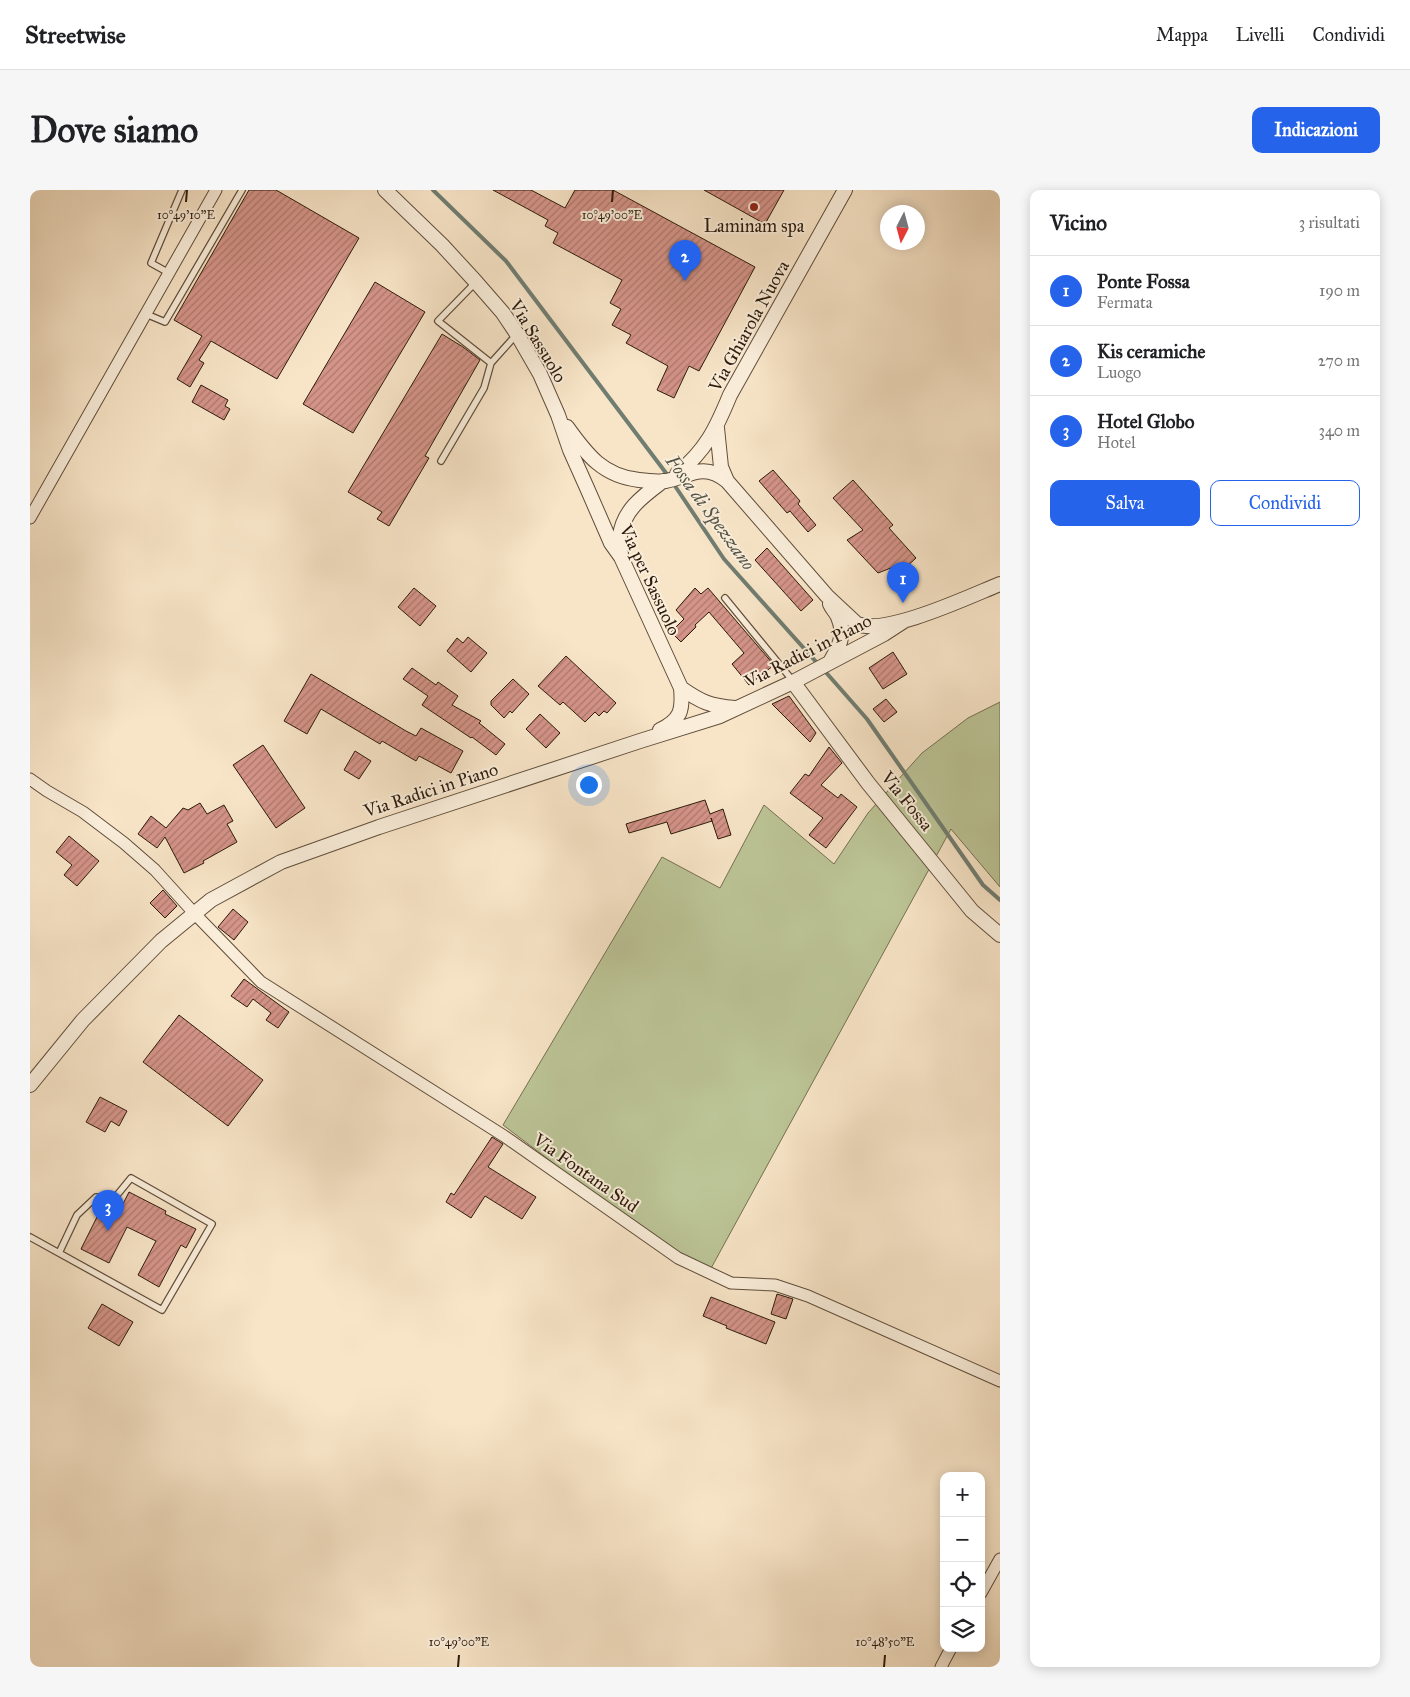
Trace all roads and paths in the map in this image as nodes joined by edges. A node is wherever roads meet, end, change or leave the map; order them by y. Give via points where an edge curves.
1 (182, 190) edge
2 (216, 190) edge
3 (242, 190) edge
4 (385, 190) edge
5 (845, 190) edge
6 (169, 273) junction
7 (476, 282) junction
8 (146, 314) junction
9 (517, 334) junction
10 (491, 363) junction
11 (558, 415) junction
12 (717, 428) junction
13 (441, 461) dead end
14 (691, 468) junction
15 (727, 481) junction
16 (659, 483) junction
17 (586, 488) joint
18 (30, 518) edge
19 (621, 557) junction
20 (1000, 584) edge
21 (827, 596) junction
22 (724, 598) dead end
23 (904, 622) junction
24 (836, 657) junction
25 (793, 682) junction
26 (680, 688) junction
27 (736, 708) junction
28 (640, 741) junction
29 (30, 779) edge
30 (194, 913) junction
31 (1000, 935) edge
32 (30, 1085) edge
33 (30, 1237) edge
34 (59, 1254) junction
35 (1000, 1382) edge
36 (1000, 1559) edge
37 (985, 1586) edge
38 (949, 1652) edge
39 (941, 1667) edge

1 - 6 lane via 151,263
2 - 6 street
3 - 8 lane via 165,322
4 - 7 street, Via Sassuolo
5 - 12 street, Via Ghiarola Nuova via 730,395
6 - 8 street
7 - 9 street, Via Sassuolo
7 - 10 lane via 438,321
8 - 18 street
9 - 10 lane
9 - 11 street, Via Sassuolo
10 - 13 lane via 484,388
11 - 16 street via 580,445 604,469 626,479
11 - 17 street, Via Sassuolo
12 - 14 street
12 - 15 street via 721,466
14 - 15 street via 709,471
14 - 16 street
15 - 21 street
16 - 19 street via 626,516 620,536
17 - 19 street, Via per Sassuolo via 611,543
19 - 26 street, Via per Sassuolo
20 - 23 street
21 - 23 street via 862,626 881,627
21 - 24 street via 842,631
22 - 25 lane
23 - 24 street, Via Radici in Piano
24 - 25 street, Via Radici in Piano
25 - 27 street, Via Radici in Piano
25 - 31 street, Via Fossa via 868,783 972,910
26 - 27 street via 713,706
26 - 28 street via 682,703 679,715 670,725
27 - 28 street, Via Radici in Piano
28 - 30 street, Via Radici in Piano via 281,862 211,900
29 - 30 street, Via Fontana Sud via 124,843 155,870
30 - 32 street, Via Radici in Piano via 161,941 83,1020
30 - 35 street, Via Fontana Sud via 261,982 504,1136 678,1258 732,1283 775,1285 808,1296
33 - 34 lane
34 - 34 lane via 162,1310 212,1224 131,1178 114,1200 96,1197 77,1215
36 - 37 street
38 - 39 street

